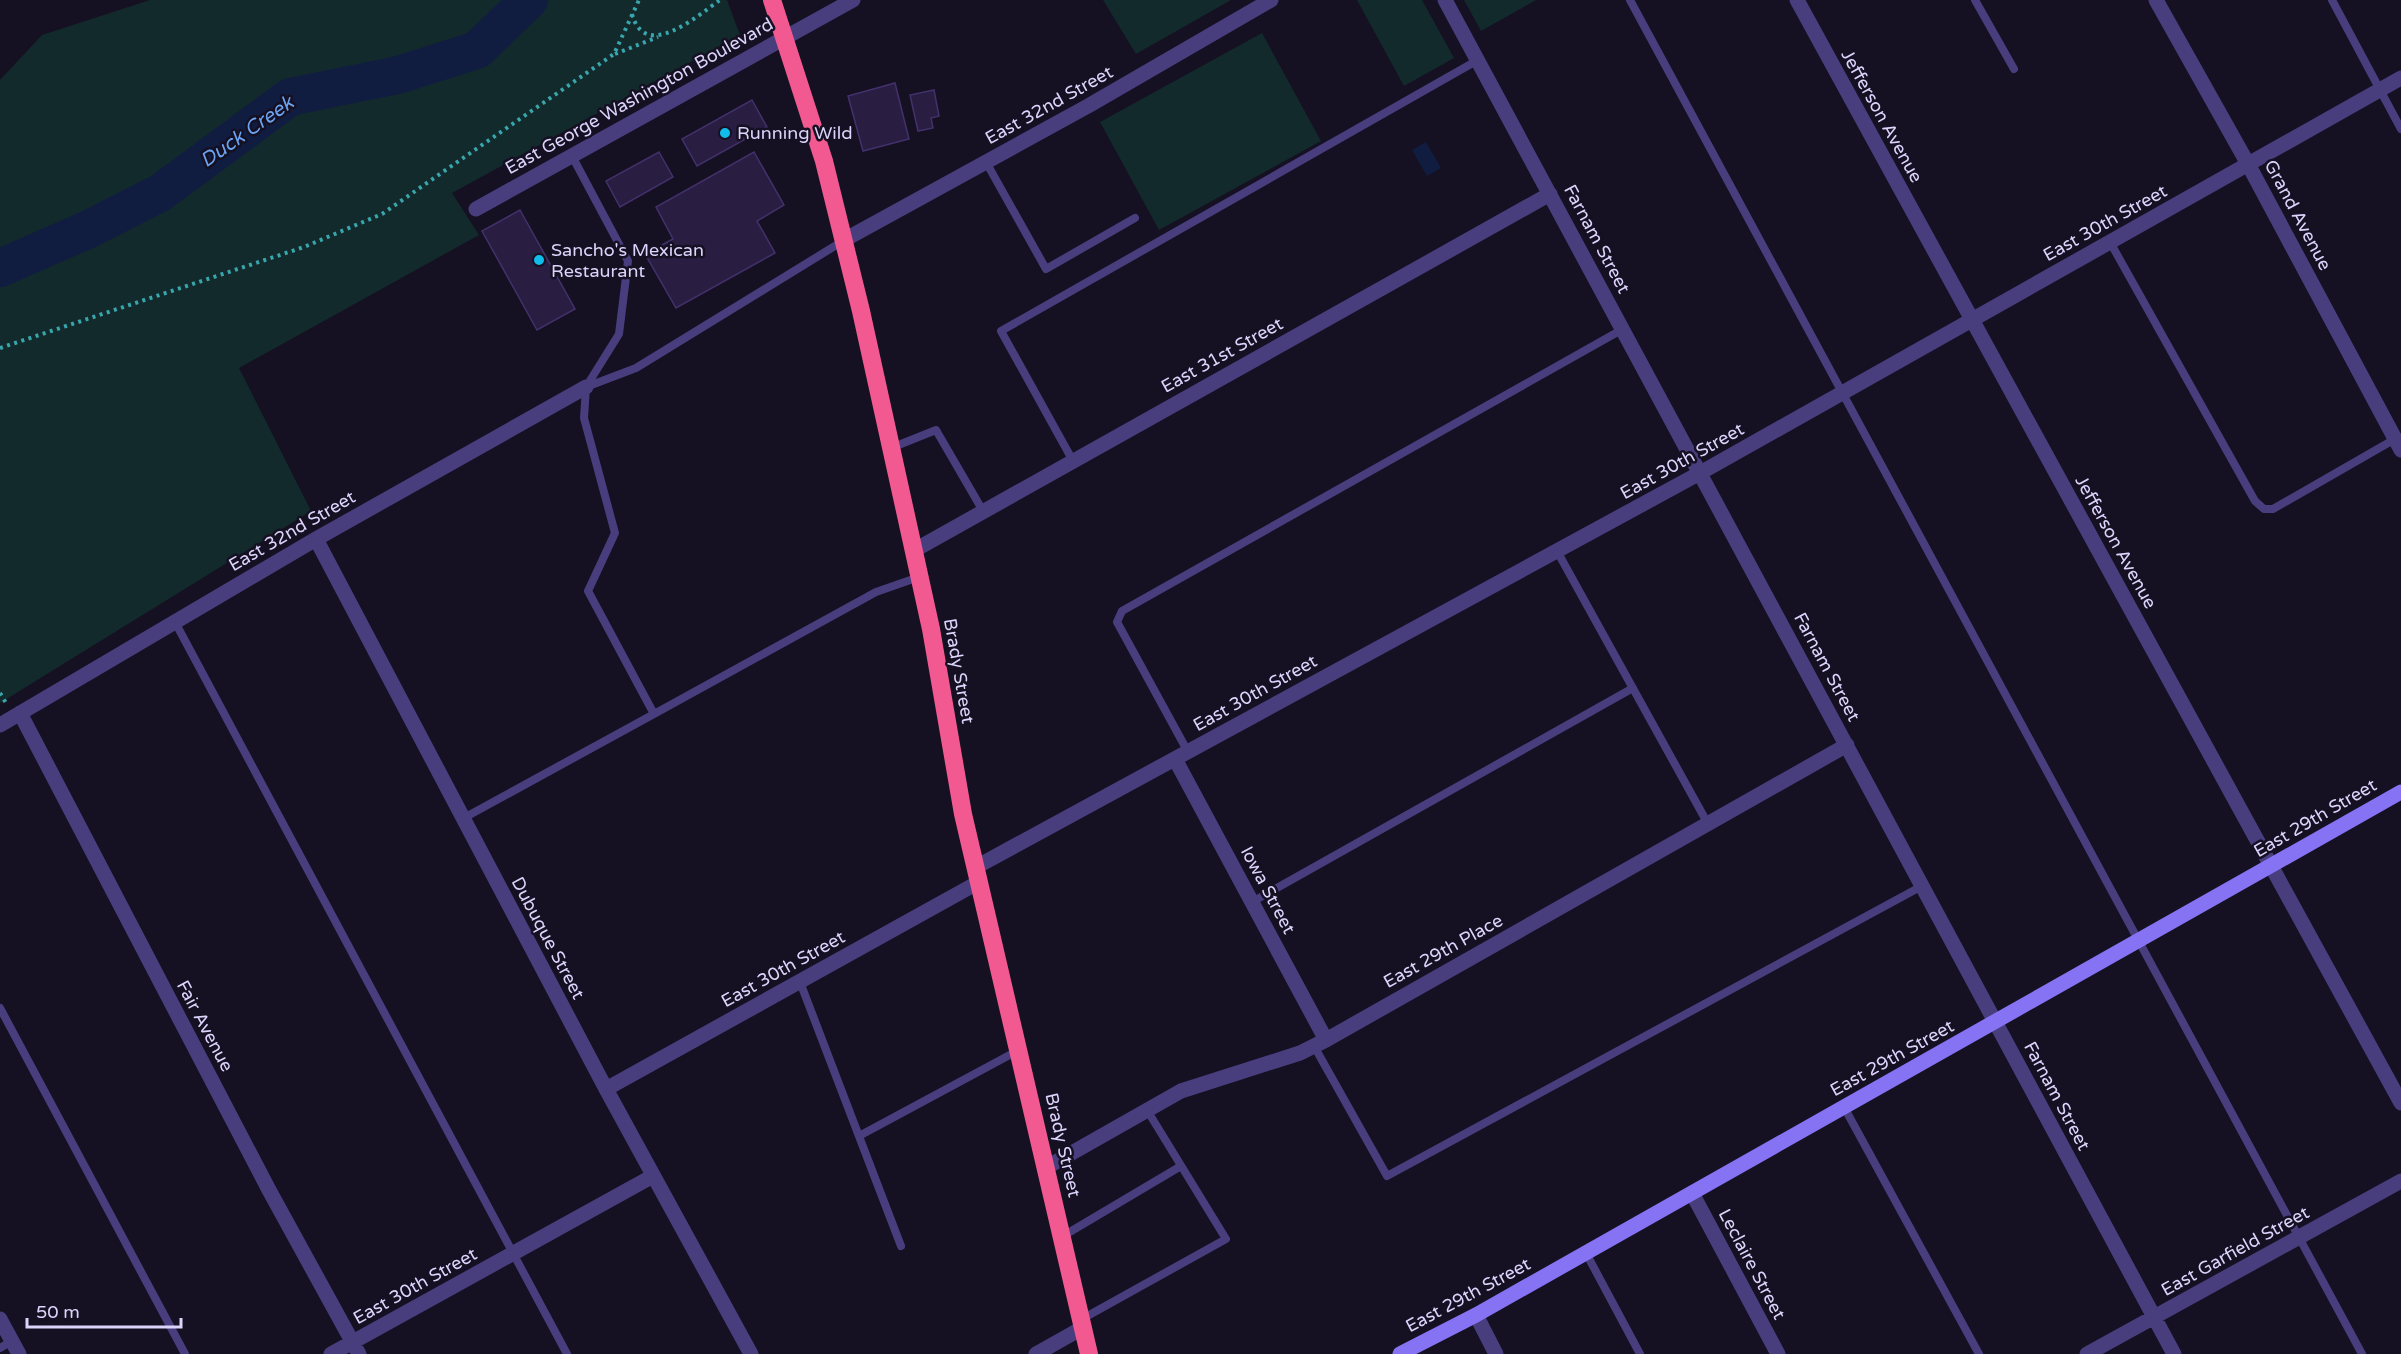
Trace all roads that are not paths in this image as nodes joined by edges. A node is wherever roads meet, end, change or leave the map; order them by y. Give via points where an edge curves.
1 (772, 0) edge
2 (853, 0) edge
3 (1271, 0) edge
4 (1444, 0) edge
5 (1630, 0) edge
6 (1797, 0) edge
7 (1975, 0) edge
8 (2156, 0) edge
9 (2332, 0) edge
10 (785, 39) junction
11 (1478, 60) junction
12 (2014, 69) dead end
13 (2401, 78) edge
14 (2380, 90) junction
15 (2401, 129) edge
16 (572, 156) junction
17 (986, 162) junction
18 (2248, 164) junction
19 (1550, 194) junction
20 (476, 209) dead end
21 (1135, 218) dead end
22 (844, 240) junction
23 (2110, 242) junction
24 (1972, 321) junction
25 (1623, 329) junction
26 (586, 387) junction
27 (1843, 394) junction
28 (2398, 445) edge
29 (891, 448) junction
30 (1072, 461) junction
31 (1700, 473) junction
32 (984, 511) junction
33 (316, 538) junction
34 (913, 551) junction
35 (1557, 551) junction
36 (919, 577) junction
37 (176, 622) junction
38 (1633, 688) junction
39 (20, 713) junction
40 (654, 714) junction
41 (0, 725) edge
42 (1847, 745) junction
43 (1182, 755) junction
44 (2401, 792) edge
45 (462, 819) junction
46 (1708, 824) junction
47 (2272, 865) junction
48 (978, 875) junction
49 (1922, 886) junction
50 (1252, 902) junction
51 (2139, 940) junction
52 (800, 982) junction
53 (0, 1008) edge
54 (1995, 1022) junction
55 (1320, 1043) junction
56 (1019, 1050) junction
57 (606, 1089) junction
58 (2401, 1103) edge
59 (1844, 1107) junction
60 (1147, 1110) junction
61 (859, 1136) junction
62 (1181, 1166) junction
63 (1047, 1167) junction
64 (653, 1176) junction
65 (2401, 1181) edge
66 (1692, 1193) junction
67 (1063, 1236) junction
68 (2300, 1237) junction
69 (901, 1245) dead end
70 (1586, 1253) junction
71 (513, 1254) junction
72 (1476, 1316) junction
73 (2154, 1318) junction
74 (0, 1319) edge
75 (1083, 1323) junction
76 (10, 1348) edge
77 (356, 1348) edge
78 (185, 1354) edge
79 (331, 1354) edge
80 (567, 1354) edge
81 (751, 1354) edge
82 (1036, 1354) edge
83 (1089, 1354) edge
84 (1400, 1354) edge
85 (1496, 1354) edge
86 (1640, 1354) edge
87 (1778, 1354) edge
88 (1979, 1354) edge
89 (2087, 1354) edge
90 (2174, 1354) edge
91 (2362, 1354) edge

1 - 10 highway, Brady Street
2 - 10 street, East George Washington Boulevard
3 - 17 street, East 32nd Street
4 - 11 street, Farnam Street
5 - 27 lane
6 - 24 street, Jefferson Avenue
7 - 12 lane
8 - 18 street, Grand Avenue
9 - 14 lane
10 - 16 street, East George Washington Boulevard
10 - 22 highway, Brady Street via 824,161
11 - 19 street, Farnam Street
11 - 30 lane via 1001,331
13 - 14 street, East 30th Street
14 - 15 lane
14 - 18 street, East 30th Street
16 - 20 street, East George Washington Boulevard
16 - 26 lane via 628,261 619,334
17 - 21 lane via 1046,269
17 - 22 street, East 32nd Street
18 - 23 street, East 30th Street
18 - 28 street, Grand Avenue
19 - 25 street, Farnam Street
19 - 30 street, East 31st Street
22 - 26 lane via 636,368
22 - 29 highway, Brady Street
23 - 24 street, East 30th Street
23 - 28 lane via 2254,501 2264,509 2272,509
24 - 27 street, East 30th Street
24 - 47 street, Jefferson Avenue
25 - 31 street, Farnam Street
25 - 43 lane via 1122,611 1117,622
26 - 33 street, East 32nd Street
26 - 40 lane via 584,418 615,532 588,591
27 - 31 street, East 30th Street
27 - 51 lane
29 - 32 lane via 936,430
29 - 34 highway, Brady Street
30 - 32 street, East 31st Street
31 - 35 street, East 30th Street
31 - 42 street, Farnam Street
32 - 34 street, East 31st Street
33 - 37 street, East 32nd Street
33 - 45 street, Dubuque Street
34 - 36 highway, Brady Street
35 - 38 lane
35 - 43 street, East 30th Street
36 - 40 lane via 876,592
36 - 48 highway, Brady Street
37 - 39 street, East 32nd Street
37 - 71 lane
38 - 46 lane
38 - 50 lane
39 - 41 street, East 32nd Street
39 - 77 street, Fair Avenue via 269,1190
40 - 45 lane
42 - 46 street, East 29th Place
42 - 49 street, Farnam Street
43 - 48 street, East 30th Street
43 - 50 street, Iowa Street
44 - 47 street, East 29th Street
45 - 57 street, Dubuque Street
46 - 55 street, East 29th Place
47 - 51 street, East 29th Street
47 - 58 street, Jefferson Avenue
48 - 52 street, East 30th Street
48 - 56 highway, Brady Street
49 - 54 street, Farnam Street
49 - 55 lane via 1387,1176
50 - 55 street, Iowa Street
51 - 54 street, East 29th Street
51 - 68 lane
52 - 57 street, East 30th Street
52 - 61 lane
53 - 78 lane
54 - 59 street, East 29th Street
54 - 73 street, Farnam Street
55 - 60 street, East 29th Place via 1181,1091
56 - 61 lane
56 - 63 highway, Brady Street
57 - 64 street, Dubuque Street
59 - 66 street, East 29th Street
59 - 88 lane
60 - 62 lane
60 - 63 street, East 29th Place
61 - 69 lane
62 - 67 lane
62 - 75 lane via 1226,1239
63 - 67 highway, Brady Street
64 - 71 street, East 30th Street
64 - 81 street, Dubuque Street
65 - 68 street, East Garfield Street
66 - 70 street, East 29th Street
66 - 87 street, Leclaire Street
67 - 75 highway, Brady Street
68 - 73 street, East Garfield Street
68 - 91 lane
70 - 72 street, East 29th Street
70 - 86 lane
71 - 77 street, East 30th Street
71 - 80 lane
72 - 84 street, East 29th Street
72 - 85 street
73 - 89 street, East Garfield Street
73 - 90 street, Farnam Street
74 - 76 street
75 - 82 street
75 - 83 highway, Brady Street
77 - 79 street, East 30th Street

